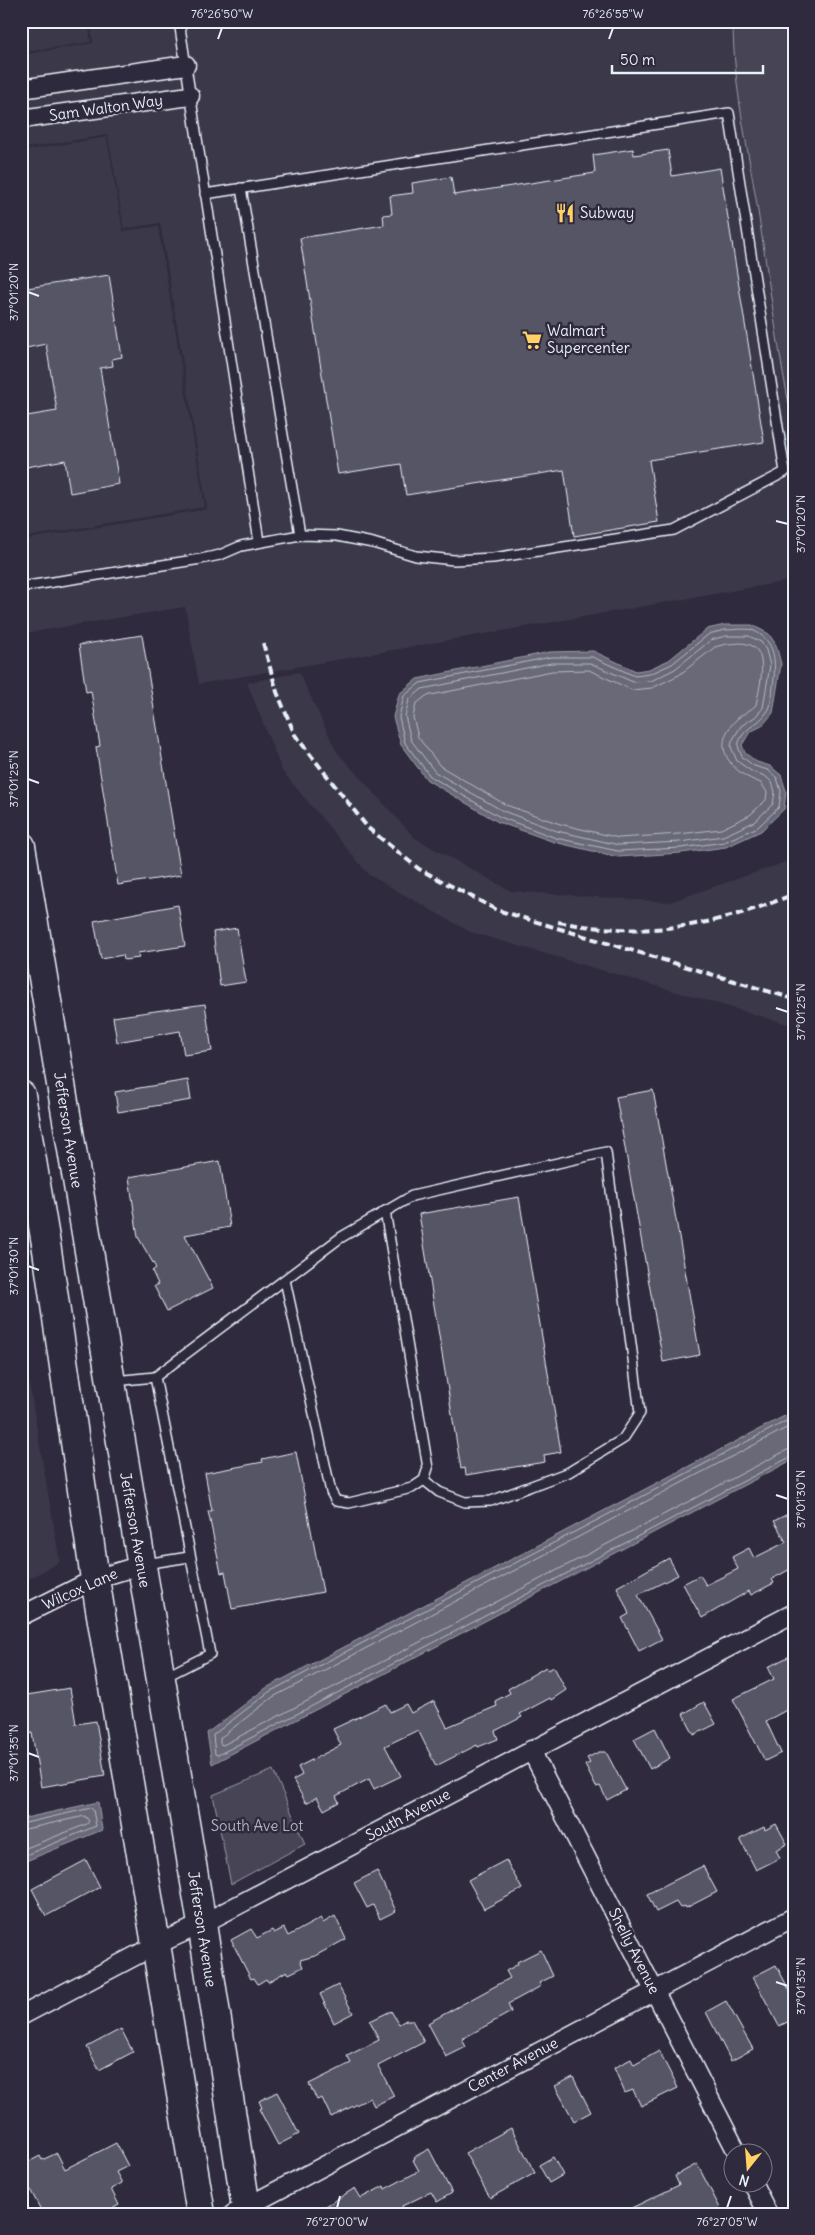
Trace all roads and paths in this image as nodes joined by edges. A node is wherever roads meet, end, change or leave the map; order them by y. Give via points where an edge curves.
1 (179, 21) edge
2 (186, 65) junction
3 (21, 89) edge
4 (190, 96) junction
5 (21, 120) edge
6 (241, 188) junction
7 (205, 194) junction
8 (300, 535) junction
9 (259, 542) junction
10 (21, 586) edge
11 (21, 846) edge
12 (21, 1095) edge
13 (385, 1211) junction
14 (285, 1280) junction
15 (155, 1377) junction
16 (110, 1382) junction
17 (424, 1480) junction
18 (189, 1557) junction
19 (141, 1565) junction
20 (95, 1579) junction
21 (794, 1613) edge
22 (21, 1616) edge
23 (160, 1679) junction
24 (531, 1750) junction
25 (794, 1917) edge
26 (202, 1924) junction
27 (156, 1944) junction
28 (654, 1990) junction
29 (21, 2016) edge
30 (732, 2142) edge
31 (757, 2192) edge
32 (242, 2212) edge
33 (201, 2214) edge
34 (768, 2214) edge

1 - 2 lane
2 - 3 street, Sam Walton Way
2 - 4 lane
4 - 5 street, Sam Walton Way
4 - 7 lane
6 - 7 lane
6 - 8 lane
6 - 8 lane via 729,113 785,472 674,530 493,558 454,560 416,556 337,536
7 - 9 lane
8 - 9 lane
9 - 10 lane via 201,559
11 - 16 main road, Jefferson Avenue
12 - 20 main road
13 - 14 lane via 340,1238
13 - 17 lane via 428,1468
13 - 17 lane via 412,1196 606,1152 640,1413 623,1439 569,1472 491,1501 465,1502 439,1492
14 - 15 lane
14 - 17 lane via 331,1492 336,1501 349,1503 412,1488
15 - 16 lane
15 - 18 lane
16 - 19 main road, Jefferson Avenue
18 - 19 lane
18 - 23 lane via 210,1654
19 - 20 street, Wilcox Lane
19 - 23 main road, Jefferson Avenue
20 - 22 street, Wilcox Lane
20 - 27 main road
21 - 24 street, South Avenue
23 - 26 main road, Jefferson Avenue
24 - 26 street, South Avenue
24 - 28 street, Shelly Avenue
25 - 28 street, Center Avenue
26 - 27 street, South Avenue
26 - 32 main road, Jefferson Avenue
27 - 29 street, South Avenue
27 - 33 main road
28 - 30 street, Shelly Avenue
28 - 32 street, Center Avenue
31 - 34 street

